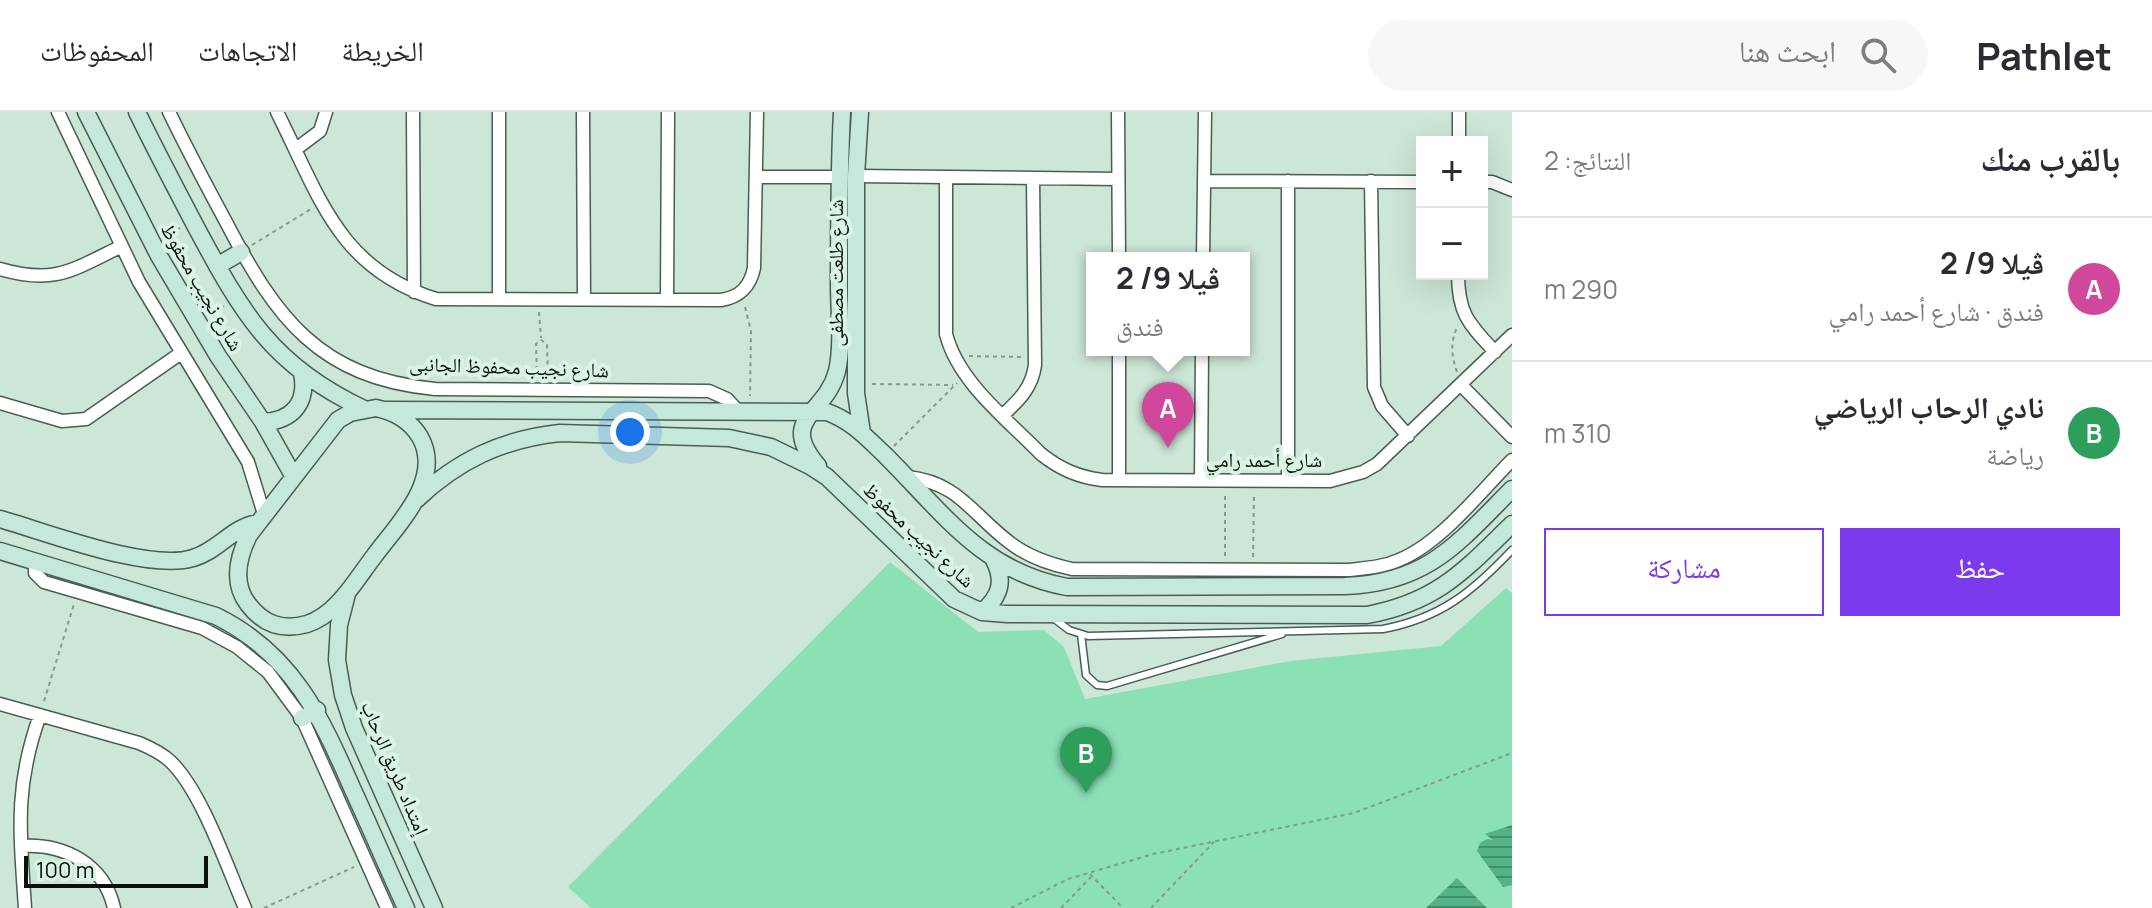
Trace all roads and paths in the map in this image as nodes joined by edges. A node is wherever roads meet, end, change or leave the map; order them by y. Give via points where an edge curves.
1 (58, 112) edge
2 (86, 112) edge
3 (137, 112) edge
4 (169, 112) edge
5 (277, 112) edge
6 (326, 112) edge
7 (413, 112) edge
8 (499, 112) edge
9 (583, 112) edge
10 (668, 112) edge
11 (757, 112) edge
12 (842, 112) edge
13 (860, 112) edge
14 (1118, 112) edge
15 (1205, 112) edge
16 (1459, 112) edge
17 (1459, 136) edge
18 (296, 149) junction
19 (847, 176) junction
20 (756, 177) junction
21 (946, 177) junction
22 (1033, 178) junction
23 (1118, 179) junction
24 (1204, 181) junction
25 (1288, 181) junction
26 (1371, 181) junction
27 (1416, 182) edge
28 (1488, 182) edge
29 (1512, 190) edge
30 (322, 202) junction
31 (193, 221) junction
32 (152, 242) junction
33 (120, 247) junction
34 (241, 252) junction
35 (1119, 252) edge
36 (1203, 252) edge
37 (217, 266) junction
38 (0, 269) edge
39 (1458, 280) edge
40 (414, 292) junction
41 (740, 294) junction
42 (236, 298) junction
43 (499, 299) junction
44 (538, 299) junction
45 (584, 299) junction
46 (667, 300) junction
47 (1464, 317) junction
48 (198, 323) junction
49 (1512, 335) edge
50 (541, 340) junction
51 (1495, 352) junction
52 (181, 353) junction
53 (953, 356) junction
54 (1119, 356) edge
55 (1202, 356) edge
56 (1035, 357) junction
57 (302, 373) junction
58 (964, 375) junction
59 (856, 383) junction
60 (954, 385) junction
61 (1461, 385) junction
62 (543, 390) junction
63 (0, 403) edge
64 (364, 409) junction
65 (387, 410) junction
66 (814, 411) junction
67 (745, 413) junction
68 (1003, 415) junction
69 (263, 422) junction
70 (862, 433) junction
71 (1408, 436) junction
72 (1512, 437) edge
73 (885, 455) junction
74 (1512, 460) edge
75 (294, 477) junction
76 (827, 477) junction
77 (907, 477) junction
78 (1119, 480) junction
79 (1201, 480) junction
80 (1226, 480) junction
81 (1254, 481) junction
82 (1288, 481) junction
83 (1512, 489) edge
84 (416, 500) junction
85 (0, 519) edge
86 (261, 519) junction
87 (1512, 524) edge
88 (1512, 550) edge
89 (0, 551) edge
90 (1447, 553) junction
91 (994, 560) junction
92 (35, 561) junction
93 (1225, 570) junction
94 (1253, 570) junction
95 (1464, 571) junction
96 (348, 591) junction
97 (78, 592) junction
98 (156, 605) junction
99 (982, 612) junction
100 (1050, 615) junction
101 (265, 622) junction
102 (1350, 623) junction
103 (1289, 631) junction
104 (1081, 634) junction
105 (252, 639) junction
106 (0, 704) edge
107 (310, 714) junction
108 (40, 715) junction
109 (1512, 753) edge
110 (1215, 841) junction
111 (21, 846) junction
112 (366, 861) junction
113 (1091, 874) junction
114 (25, 908) edge
115 (114, 908) edge
116 (245, 908) edge
117 (264, 908) edge
118 (387, 908) edge
119 (406, 908) edge
120 (434, 908) edge
121 (1011, 908) edge
122 (1061, 908) edge
123 (1123, 908) edge
124 (1151, 908) edge

1 - 33 street
2 - 32 street, شارع نجيب محفوظ
3 - 31 street, شارع نجيب محفوظ
4 - 34 street, شارع نجيب محفوظ الجانبى
5 - 18 street
6 - 18 street via 320,131
7 - 40 street
8 - 43 street
9 - 45 street
10 - 46 street
11 - 20 street
12 - 19 street, شارع طلعت مصطفى
13 - 19 street, شارع طلعت مصطفى
14 - 23 street
15 - 24 street
16 - 17 street
18 - 30 street
19 - 20 street
19 - 21 street
19 - 59 street, شارع طلعت مصطفى
19 - 66 street, شارع طلعت مصطفى via 839,360 828,392
20 - 41 street via 754,268
21 - 22 street
21 - 53 street, شارع أحمد رامي via 946,334
22 - 23 street
22 - 56 street
23 - 35 street
24 - 25 street
24 - 36 street
25 - 26 street
25 - 82 street
26 - 27 street
26 - 71 street via 1374,387 1382,406
28 - 29 street
30 - 34 path
30 - 40 street via 358,255
31 - 32 path
31 - 37 street, شارع نجيب محفوظ
32 - 48 street, شارع نجيب محفوظ
33 - 38 street via 50,277
33 - 52 street
34 - 37 street
34 - 62 street, شارع نجيب محفوظ الجانبى via 299,333 358,372 422,388
37 - 42 street, شارع نجيب محفوظ
39 - 47 street
40 - 43 street via 436,299
41 - 46 street via 721,300
41 - 67 path via 751,331
42 - 48 path
42 - 57 street, شارع نجيب محفوظ via 264,337
43 - 44 street
44 - 45 street
44 - 50 path
45 - 46 street
47 - 51 street
47 - 61 path via 1452,338
48 - 69 street, شارع نجيب محفوظ
49 - 51 street, شارع أحمد رامي
50 - 62 path via 536,344
50 - 62 path via 547,344
51 - 61 street, شارع أحمد رامي
52 - 63 street via 86,419 62,421
52 - 86 street via 248,462
53 - 56 path
53 - 58 street, شارع أحمد رامي
54 - 78 street
55 - 79 street
56 - 68 street via 1029,386
57 - 64 street, شارع نجيب محفوظ
57 - 69 street via 305,385 297,409 276,422
58 - 60 path
58 - 68 street, شارع أحمد رامي
59 - 60 path
59 - 70 street, شارع طلعت مصطفى
60 - 73 path
61 - 71 street, شارع أحمد رامي
61 - 72 street
62 - 67 street, شارع نجيب محفوظ الجانبى via 709,391
64 - 65 street, شارع نجيب محفوظ
64 - 75 street via 338,420
65 - 67 street, شارع نجيب محفوظ
65 - 84 street via 402,417 423,442 426,475
66 - 67 street, شارع نجيب محفوظ
66 - 70 street, شارع نجيب محفوظ via 839,417
66 - 76 street, شارع طلعت مصطفى via 803,424 801,440
68 - 78 street, شارع أحمد رامي via 1054,464 1085,478
69 - 75 street, شارع نجيب محفوظ
70 - 73 street, شارع نجيب محفوظ
71 - 82 street, شارع أحمد رامي via 1363,472 1330,481
73 - 77 street, شارع نجيب محفوظ
74 - 94 street via 1423,547 1400,560 1349,570
75 - 86 street
76 - 84 street, شارع نجيب محفوظ via 791,455 750,441 560,433 481,452
76 - 99 street, شارع نجيب محفوظ via 942,590
77 - 91 street, شارع نجيب محفوظ
77 - 93 street via 946,486 1008,541 1049,564 1072,569
78 - 79 street, شارع أحمد رامي
79 - 80 street, شارع أحمد رامي
80 - 81 street, شارع أحمد رامي
80 - 93 path
81 - 82 street, شارع أحمد رامي
81 - 94 path
83 - 90 street, شارع نجيب محفوظ
84 - 96 street
85 - 86 street via 161,563 211,551 233,531
86 - 101 street via 241,550 237,576 244,599
87 - 95 street, شارع نجيب محفوظ
88 - 102 lane via 1436,614 1396,627
89 - 92 street
90 - 91 street, شارع نجيب محفوظ via 1399,578 1345,586 1067,587 1029,578
90 - 95 street
91 - 99 street via 1001,583
92 - 97 street via 39,579
92 - 98 street
93 - 94 street
95 - 102 street, شارع نجيب محفوظ via 1409,605
96 - 101 street via 308,624
96 - 120 street, إمتداد طريق الرحاب via 337,660 343,695
97 - 98 street
97 - 108 path
98 - 105 street via 216,616
98 - 107 street via 237,647
99 - 100 street, شارع نجيب محفوظ
100 - 102 street, شارع نجيب محفوظ
100 - 104 lane
101 - 105 street
102 - 103 lane
103 - 104 lane
103 - 104 lane via 1107,686 1086,675
105 - 107 street via 292,677
106 - 108 street
107 - 112 street
107 - 119 street
108 - 111 street via 21,779
108 - 116 street via 139,743 171,762 194,792
109 - 110 path via 1354,813
110 - 113 path
110 - 124 path
111 - 114 street
111 - 115 street via 55,847 85,862 106,887
112 - 117 path
112 - 118 street
113 - 121 path via 1068,879
113 - 122 path
113 - 123 path

